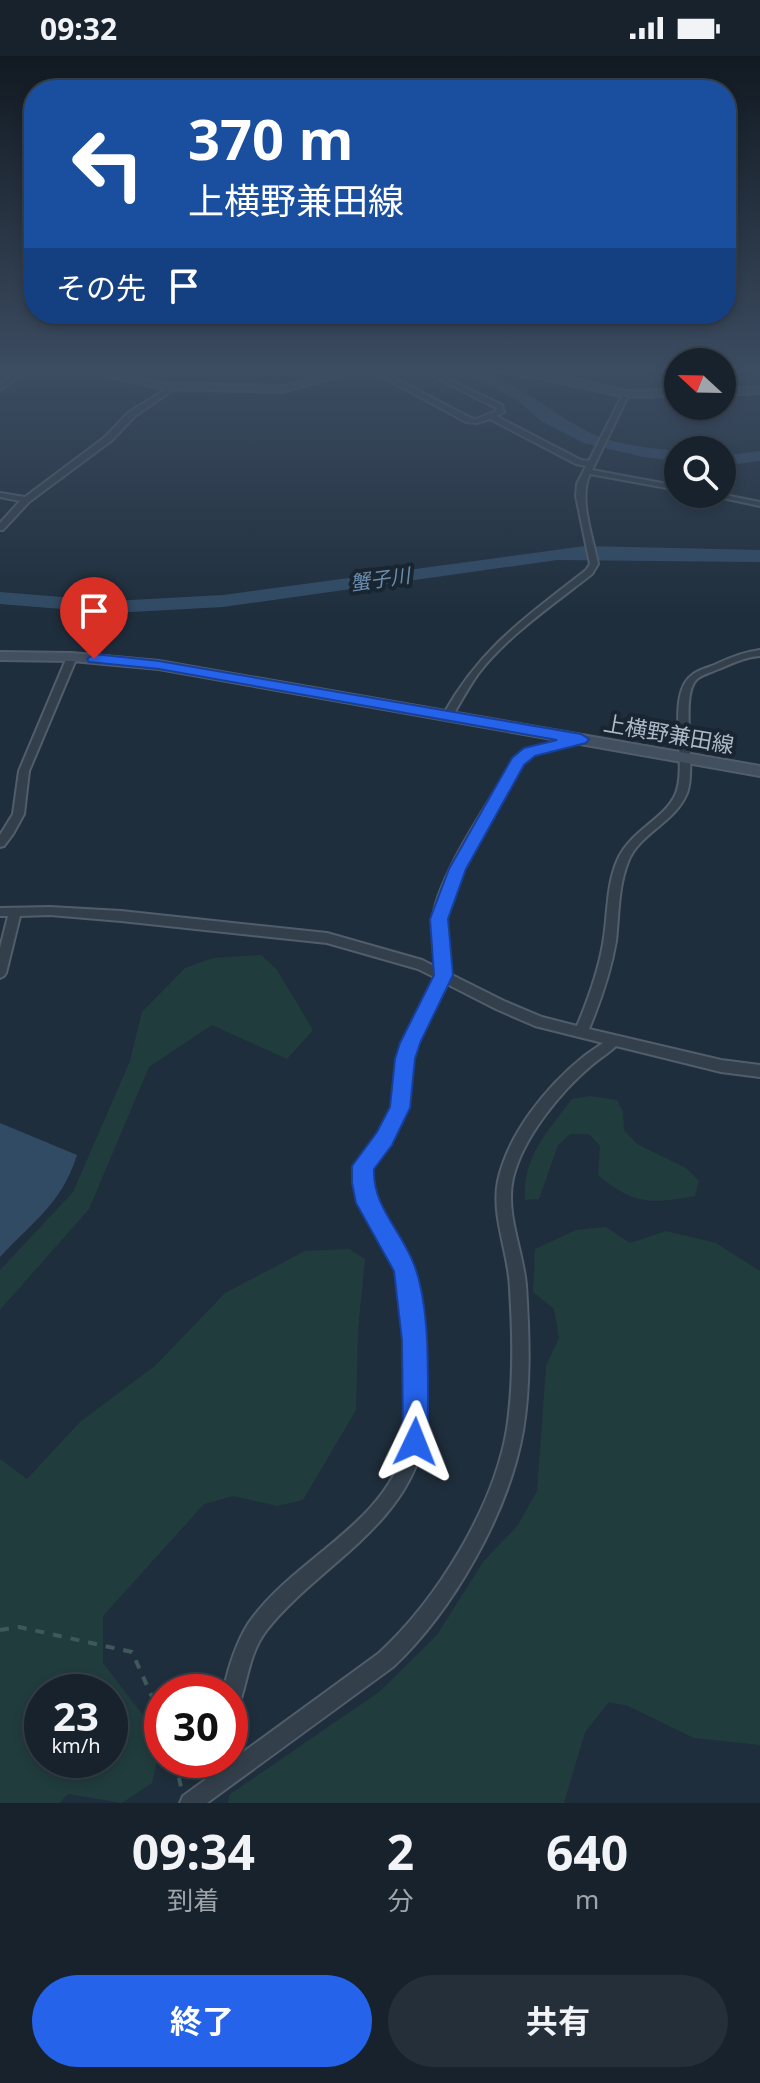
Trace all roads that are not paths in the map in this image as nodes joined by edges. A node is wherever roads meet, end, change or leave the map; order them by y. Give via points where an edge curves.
1 (88, 454) edge
2 (563, 454) edge
3 (596, 454) edge
4 (589, 468) junction
5 (664, 485) edge
6 (0, 495) edge
7 (736, 499) edge
8 (26, 500) junction
9 (760, 504) edge
10 (0, 528) edge
11 (760, 653) edge
12 (0, 656) edge
13 (72, 657) junction
14 (448, 715) junction
15 (581, 739) junction
16 (687, 758) junction
17 (760, 771) edge
18 (0, 843) edge
19 (15, 911) junction
20 (0, 912) edge
21 (0, 973) edge
22 (444, 975) junction
23 (581, 1032) junction
24 (612, 1042) junction
25 (760, 1071) edge
26 (238, 1674) edge
27 (248, 1753) edge
28 (216, 1778) edge
29 (196, 1797) edge

1 - 8 street
2 - 4 street
3 - 4 street
4 - 5 street
4 - 14 street via 580,496 594,564 489,652 460,689
6 - 8 street
7 - 9 street
8 - 10 street
11 - 16 street via 690,679 683,702
12 - 13 main road, 上横野兼田線
13 - 14 main road, 上横野兼田線 via 159,665
13 - 18 street via 24,771 20,816
14 - 15 main road, 上横野兼田線
15 - 16 main road, 上横野兼田線
15 - 22 street via 529,752 518,762 450,886 439,919
16 - 17 main road, 上横野兼田線
16 - 23 street via 678,802 634,842 618,872 606,958
19 - 20 street
19 - 21 street
19 - 22 street via 121,916 327,938
22 - 23 street via 522,1016
22 - 26 street via 410,1043 400,1108 385,1139 363,1166 367,1203 405,1271 414,1340 415,1442 388,1501 258,1626
23 - 24 street
24 - 25 street
24 - 27 street via 543,1109 525,1134 506,1179 518,1282 521,1382 515,1442 492,1510 415,1634 386,1660
28 - 29 street

